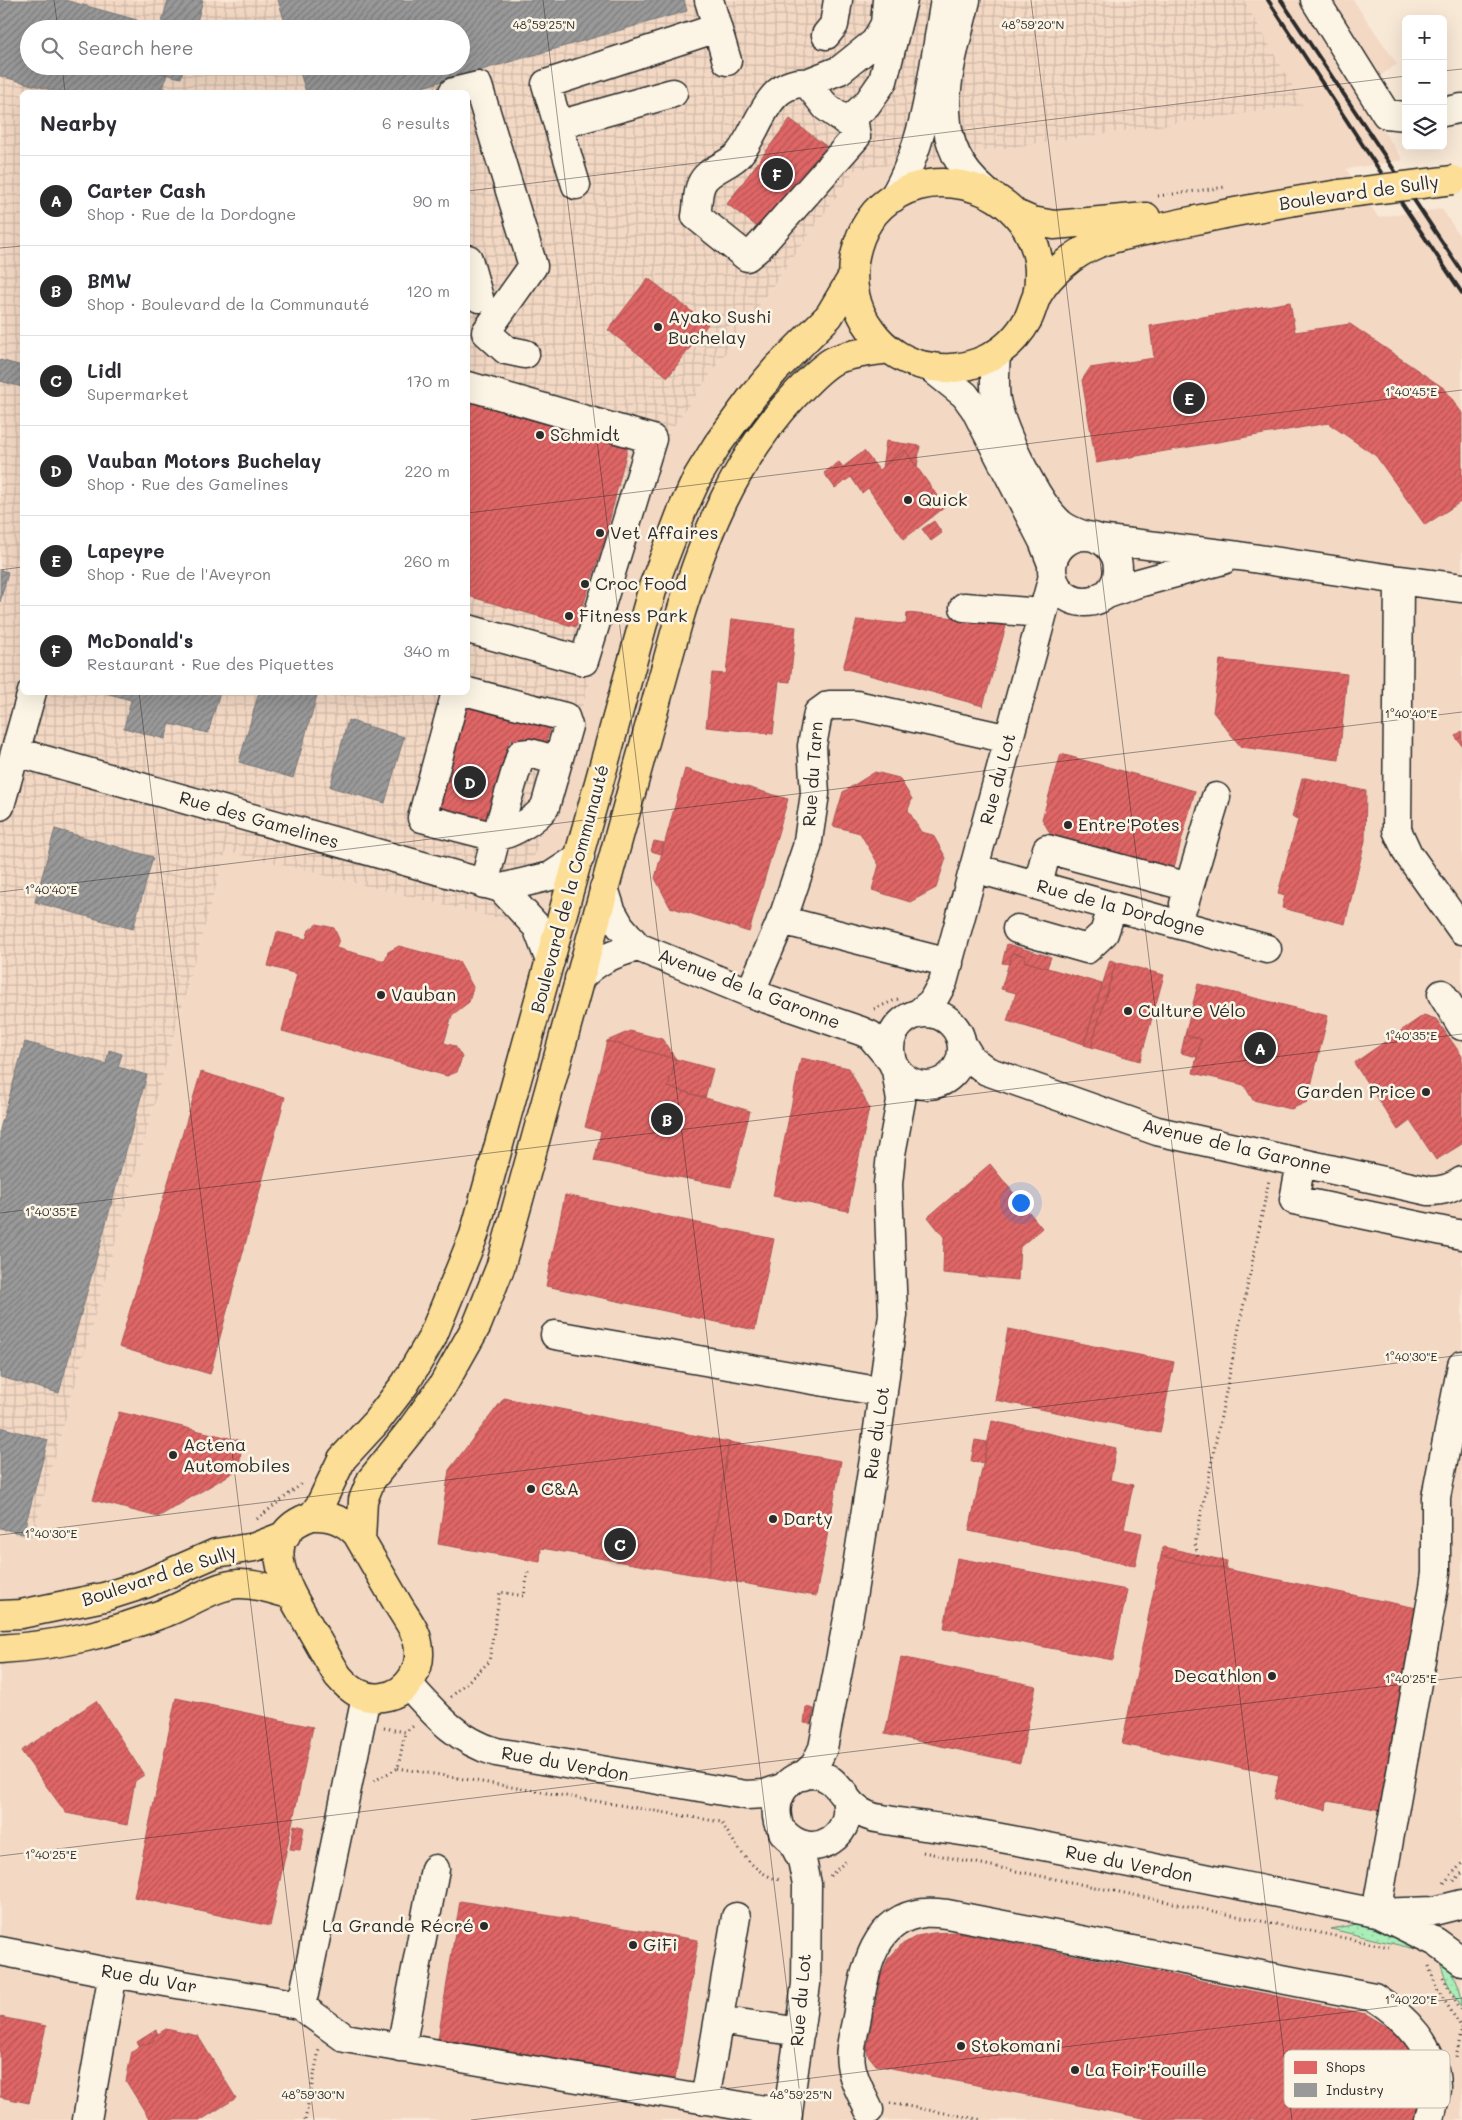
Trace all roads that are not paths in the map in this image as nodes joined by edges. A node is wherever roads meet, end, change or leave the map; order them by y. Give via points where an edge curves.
1 (709, 0) edge
2 (838, 0) edge
3 (887, 0) edge
4 (903, 0) edge
5 (945, 0) edge
6 (966, 0) edge
7 (1315, 0) edge
8 (717, 28) junction
9 (826, 35) dead end
10 (727, 61) dead end
11 (807, 84) junction
12 (461, 90) edge
13 (673, 93) dead end
14 (1462, 108) edge
15 (1447, 111) edge
16 (853, 116) junction
17 (1402, 116) edge
18 (558, 125) junction
19 (1457, 179) edge
20 (576, 185) dead end
21 (984, 190) junction
22 (893, 198) junction
23 (1256, 207) junction
24 (1016, 214) junction
25 (470, 267) edge
26 (853, 276) junction
27 (1037, 296) junction
28 (479, 298) dead end
29 (889, 349) junction
30 (526, 354) dead end
31 (996, 354) junction
32 (930, 367) junction
33 (470, 387) edge
34 (1092, 537) junction
35 (1239, 556) junction
36 (1053, 570) junction
37 (1399, 580) junction
38 (1462, 588) edge
39 (1091, 599) junction
40 (964, 607) dead end
41 (1040, 622) junction
42 (470, 631) edge
43 (470, 693) edge
44 (31, 695) edge
45 (455, 695) edge
46 (1009, 739) junction
47 (16, 752) junction
48 (558, 762) junction
49 (1216, 797) dead end
50 (0, 806) edge
51 (496, 837) junction
52 (580, 857) junction
53 (974, 868) junction
54 (492, 886) junction
55 (1038, 886) junction
56 (604, 888) junction
57 (1189, 888) junction
58 (1113, 906) junction
59 (782, 920) junction
60 (1178, 924) junction
61 (1017, 930) dead end
62 (1462, 930) edge
63 (638, 947) junction
64 (1267, 949) dead end
65 (550, 961) junction
66 (946, 972) junction
67 (579, 978) junction
68 (750, 993) junction
69 (1442, 994) dead end
70 (908, 1019) junction
71 (949, 1021) junction
72 (1462, 1026) edge
73 (861, 1031) junction
74 (962, 1044) junction
75 (894, 1065) junction
76 (987, 1071) junction
77 (941, 1081) junction
78 (899, 1116) junction
79 (1302, 1163) junction
80 (1462, 1181) edge
81 (1399, 1184) junction
82 (1390, 1220) junction
83 (1462, 1235) edge
84 (555, 1335) dead end
85 (1462, 1365) edge
86 (883, 1392) junction
87 (312, 1516) junction
88 (286, 1535) junction
89 (361, 1541) junction
90 (290, 1594) junction
91 (0, 1615) edge
92 (0, 1649) edge
93 (408, 1684) junction
94 (366, 1696) junction
95 (823, 1748) junction
96 (794, 1781) junction
97 (838, 1787) junction
98 (746, 1795) junction
99 (881, 1819) junction
100 (784, 1830) junction
101 (832, 1838) junction
102 (435, 1869) dead end
103 (807, 1881) junction
104 (1462, 1904) edge
105 (1376, 1913) junction
106 (736, 1917) dead end
107 (0, 1951) edge
108 (1462, 1961) edge
109 (113, 1974) junction
110 (299, 2005) junction
111 (719, 2020) junction
112 (800, 2032) junction
113 (401, 2048) junction
114 (1427, 2050) edge
115 (705, 2100) junction
116 (866, 2104) road end
117 (787, 2117) edge
118 (86, 2120) edge

1 - 8 street
2 - 9 street via 834,25
3 - 11 street via 885,24 875,42 840,70
4 - 16 street via 883,81 867,104
5 - 22 street via 923,122 911,165
6 - 21 street via 947,84 946,123 962,166
7 - 17 street via 1386,114
8 - 10 street
8 - 18 street via 546,84
11 - 16 street via 826,108 847,122
11 - 16 street via 796,83 772,96 739,155 712,172 701,185 696,216 747,257 856,137
12 - 30 street via 478,86 533,266 486,332 506,350
13 - 18 street
14 - 15 street
18 - 20 street
19 - 23 main road, Boulevard de Sully, bridge
21 - 22 main road via 958,183 937,182 917,186
21 - 24 main road
22 - 26 main road via 865,229 857,248
23 - 24 main road via 1062,224 1042,223
23 - 27 main road via 1097,244 1064,266 1046,282
24 - 27 main road via 1029,234 1037,256
25 - 28 street
26 - 29 main road via 856,302 864,320
26 - 52 main road, Boulevard de la Communauté via 830,316 776,369 734,421 694,484 653,587
27 - 31 main road via 1020,332
29 - 32 main road via 911,362
29 - 56 main road, Boulevard de la Communauté via 838,359 818,373 763,433 736,475 692,572
31 - 32 main road via 964,367
31 - 34 street via 996,399 1000,417 1037,493 1062,524 1075,533
32 - 36 street via 965,394 975,409 1043,541
33 - 42 street via 652,439 584,660
34 - 35 street
34 - 36 street via 1074,537 1063,544 1056,553
34 - 39 street via 1108,546 1118,568 1114,584
35 - 37 street
35 - 39 street
36 - 39 street via 1057,586 1065,595
36 - 41 street, Rue du Lot
37 - 38 street
37 - 62 street via 1397,830 1408,854
39 - 41 street
40 - 41 street
41 - 46 street, Rue du Lot
43 - 48 street via 565,717 568,726
44 - 47 street
45 - 51 street via 422,818
46 - 53 street, Rue du Lot
46 - 59 street, Rue du Tarn via 856,705 829,705 818,713 812,746 815,794 807,848
47 - 50 street
47 - 54 street, Rue des Gamelines
48 - 51 street via 540,814 508,834
48 - 51 street via 530,753 521,754
49 - 57 street
51 - 54 street
52 - 54 street, Rue des Gamelines via 551,876
52 - 65 main road, Boulevard de la Communauté
53 - 55 street, Rue de la Dordogne
53 - 66 street, Rue du Lot
54 - 65 street via 538,927
55 - 57 street via 1047,849
55 - 58 street, Rue de la Dordogne
56 - 63 street via 620,926
56 - 67 main road, Boulevard de la Communauté
57 - 60 street
58 - 60 street, Rue de la Dordogne
58 - 61 street via 1104,933 1087,949
59 - 66 street
59 - 68 street, Rue du Tarn
60 - 64 street, Rue de la Dordogne
63 - 67 street via 608,956
63 - 68 street, Avenue de la Garonne
65 - 87 main road, Boulevard de la Communauté via 474,1235 432,1338 405,1384 342,1459
66 - 70 street via 932,1002
66 - 71 street via 943,999
67 - 89 main road, Boulevard de la Communauté via 509,1239 488,1301 443,1385 371,1480 363,1500
68 - 73 street, Avenue de la Garonne
69 - 72 street
70 - 71 street via 934,1014
70 - 73 street
70 - 75 street via 891,1038
71 - 74 street
73 - 75 street via 870,1035
74 - 76 street via 971,1060
74 - 77 street via 961,1060 956,1070
75 - 77 street via 903,1078 913,1083 923,1086
75 - 78 street via 900,1089
76 - 77 street via 970,1071
76 - 79 street, Avenue de la Garonne via 1157,1131
77 - 78 street via 913,1097
78 - 86 street, Rue du Lot via 890,1154 888,1184 893,1315
79 - 81 street, Avenue de la Garonne
79 - 82 street via 1294,1200
80 - 81 street, Avenue de la Garonne via 1440,1191
81 - 82 street
82 - 83 street
84 - 86 street
85 - 105 street via 1436,1497 1434,1587
86 - 95 street, Rue du Lot via 852,1598
87 - 88 main road, Boulevard de Sully via 294,1526
87 - 89 main road via 331,1517 345,1523
88 - 90 main road via 278,1562
88 - 91 main road, Boulevard de Sully via 255,1547 216,1553 145,1584 104,1597 21,1614
89 - 93 main road via 418,1641 419,1665
90 - 92 main road, Boulevard de Sully via 254,1585 228,1586 168,1612 95,1636 47,1646
90 - 94 main road via 338,1676 347,1687
93 - 94 main road via 387,1696
93 - 98 street, Rue du Verdon via 455,1733 478,1747
94 - 110 street via 304,1994
95 - 96 street via 814,1765
95 - 97 street via 828,1772
96 - 97 street via 819,1775
96 - 98 street via 765,1794
96 - 100 street via 776,1806
97 - 99 street via 860,1812
97 - 101 street via 847,1804 847,1814 845,1825
98 - 100 street via 759,1801
99 - 101 street via 856,1826
99 - 105 street, Rue du Verdon via 967,1832
100 - 101 street via 805,1846
100 - 103 street via 802,1860
101 - 103 street via 811,1864
102 - 113 street
103 - 112 street, Rue du Lot via 806,1984
104 - 105 street, Rue du Verdon via 1434,1911
105 - 108 street, Rue du Verdon via 1436,1942
106 - 111 street
107 - 109 street, Rue du Var
109 - 110 street, Rue du Var
109 - 118 street
110 - 113 street via 345,2038
111 - 112 street
111 - 115 street
112 - 117 street, Rue du Lot
113 - 115 street
114 - 116 street via 1393,2009 1374,1997 947,1914 924,1913 889,1926 876,1943 865,1971 850,2060
115 - 117 street

